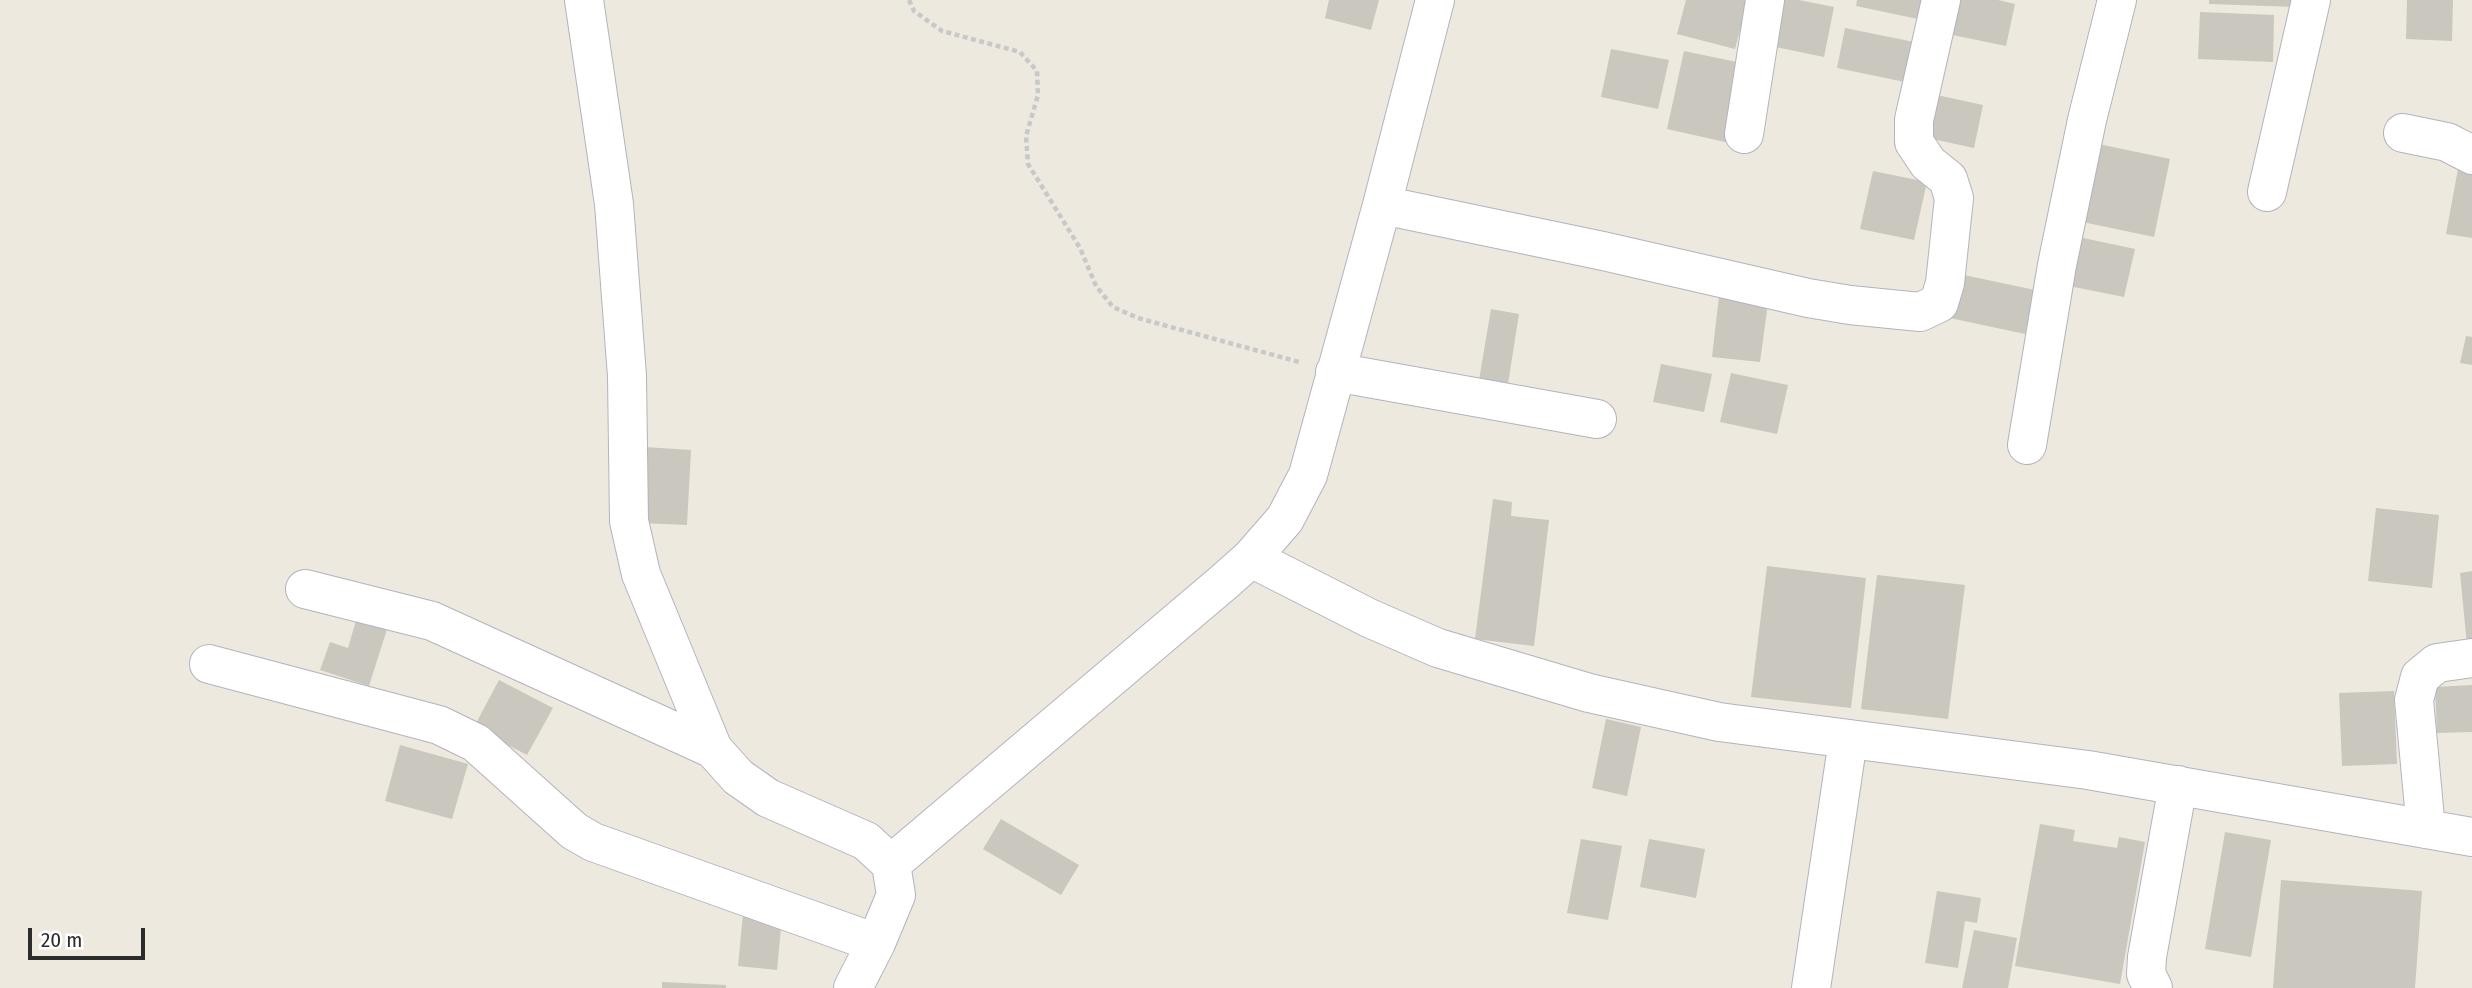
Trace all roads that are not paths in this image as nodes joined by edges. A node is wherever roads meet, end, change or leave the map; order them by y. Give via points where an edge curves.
1 (584, 0) edge
2 (1435, 0) edge
3 (1765, 0) edge
4 (1941, 0) edge
5 (2117, 0) edge
6 (2311, 0) edge
7 (2403, 133) dead end
8 (1744, 135) dead end
9 (2472, 155) edge
10 (2267, 192) dead end
11 (1382, 205) junction
12 (1335, 372) junction
13 (1597, 419) dead end
14 (2027, 445) dead end
15 (1251, 558) junction
16 (305, 589) dead end
17 (2472, 658) edge
18 (209, 664) dead end
19 (1848, 740) junction
20 (713, 749) junction
21 (2178, 785) junction
22 (2426, 829) junction
23 (2472, 837) edge
24 (891, 864) junction
25 (876, 943) junction
26 (853, 988) edge
27 (1811, 988) edge
28 (2153, 988) edge

1 - 20 street via 620,264 629,521 641,573
2 - 11 street
3 - 8 street
4 - 11 street via 1914,120 1914,142 1928,163 1948,179 1954,198 1945,283 1938,303 1920,312 1808,298
5 - 14 street via 2057,265
6 - 10 street
7 - 9 street via 2447,142
11 - 12 street
12 - 13 street
12 - 15 street via 1308,474 1285,519
15 - 19 street via 1438,648 1589,693 1719,722
15 - 24 street
16 - 20 street via 432,621
17 - 22 street via 2437,663 2420,677 2414,700
18 - 25 street via 439,725 476,743 574,831 593,842
19 - 21 street
19 - 27 street
20 - 24 street via 738,777 768,798 866,841
21 - 22 street
21 - 28 street via 2147,957 2146,974
22 - 23 street
24 - 25 street via 895,895
25 - 26 street

